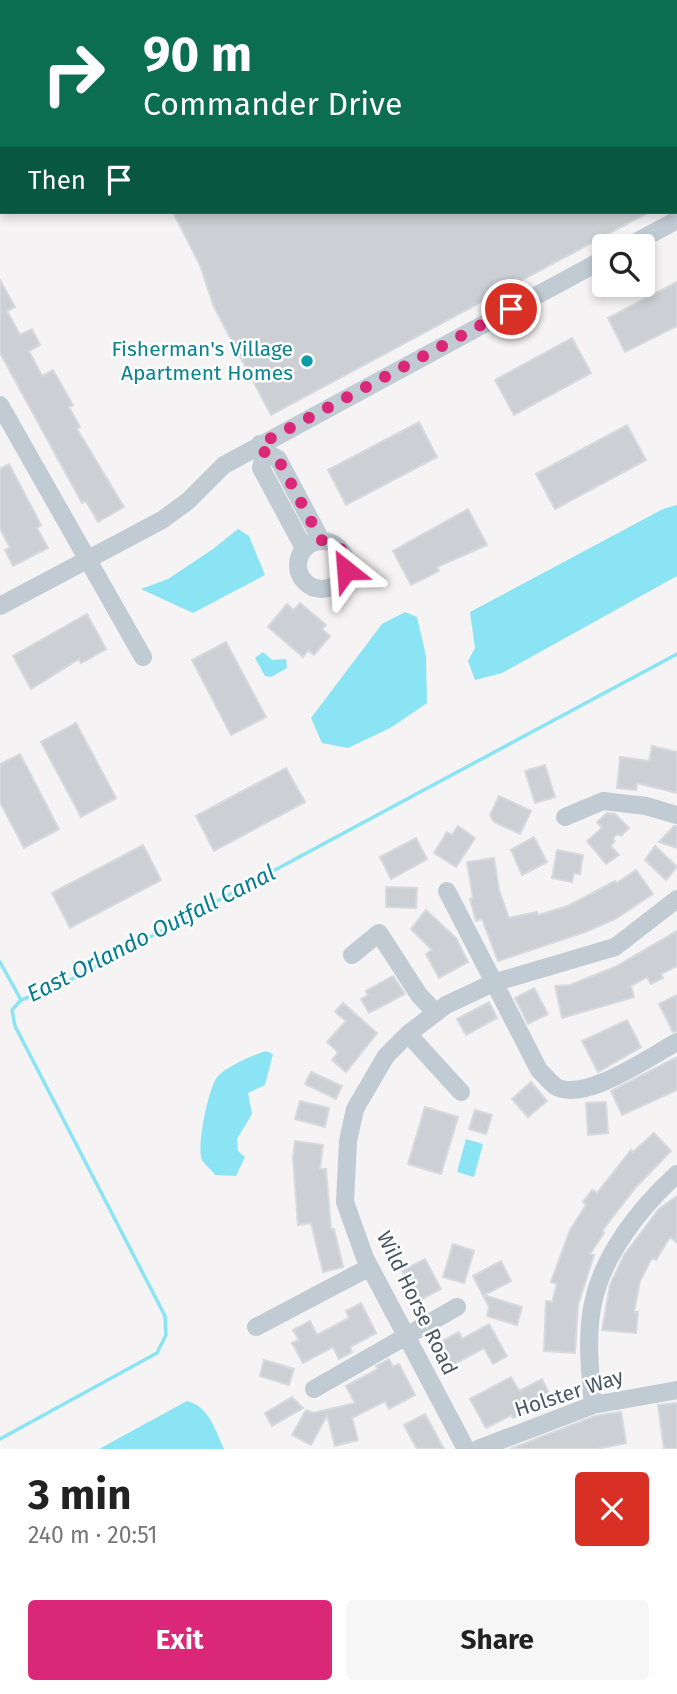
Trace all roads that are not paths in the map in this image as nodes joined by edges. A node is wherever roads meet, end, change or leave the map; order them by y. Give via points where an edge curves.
1 (677, 220) edge
2 (651, 234) edge
3 (592, 266) edge
4 (0, 405) edge
5 (8, 439) edge
6 (262, 448) junction
7 (321, 540) junction
8 (304, 548) junction
9 (85, 560) junction
10 (0, 606) edge
11 (143, 657) dead end
12 (677, 815) edge
13 (565, 817) dead end
14 (447, 891) dead end
15 (677, 900) edge
16 (352, 956) dead end
17 (493, 983) junction
18 (436, 1013) junction
19 (408, 1034) junction
20 (677, 1042) edge
21 (461, 1092) dead end
22 (677, 1174) edge
23 (370, 1267) junction
24 (457, 1307) dead end
25 (256, 1327) dead end
26 (405, 1335) junction
27 (313, 1389) dead end
28 (677, 1390) edge
29 (593, 1405) junction
30 (466, 1449) edge
31 (478, 1449) edge

1 - 2 street
3 - 6 street
4 - 5 street
5 - 9 street
6 - 7 street via 278,459
6 - 8 street via 261,468
6 - 9 street via 224,465 162,520
7 - 8 street
7 - 8 street via 340,548 347,562 343,578 330,588 314,588 305,582 298,568
9 - 10 street
9 - 11 street
12 - 13 street via 603,801
14 - 17 street
15 - 17 street, Wild Horse Road via 615,947
16 - 18 street via 379,933 418,995
17 - 18 street, Wild Horse Road
17 - 20 street via 539,1070 557,1087 578,1090 601,1084
18 - 19 street, Wild Horse Road
19 - 21 street
19 - 23 street, Wild Horse Road via 386,1056 365,1089 348,1141 345,1202
22 - 29 street via 627,1232 608,1262 593,1303 588,1360
23 - 25 street
23 - 26 street, Wild Horse Road
24 - 26 street
26 - 27 street
26 - 30 street, Wild Horse Road
28 - 29 street, Holster Way
29 - 31 street, Holster Way

